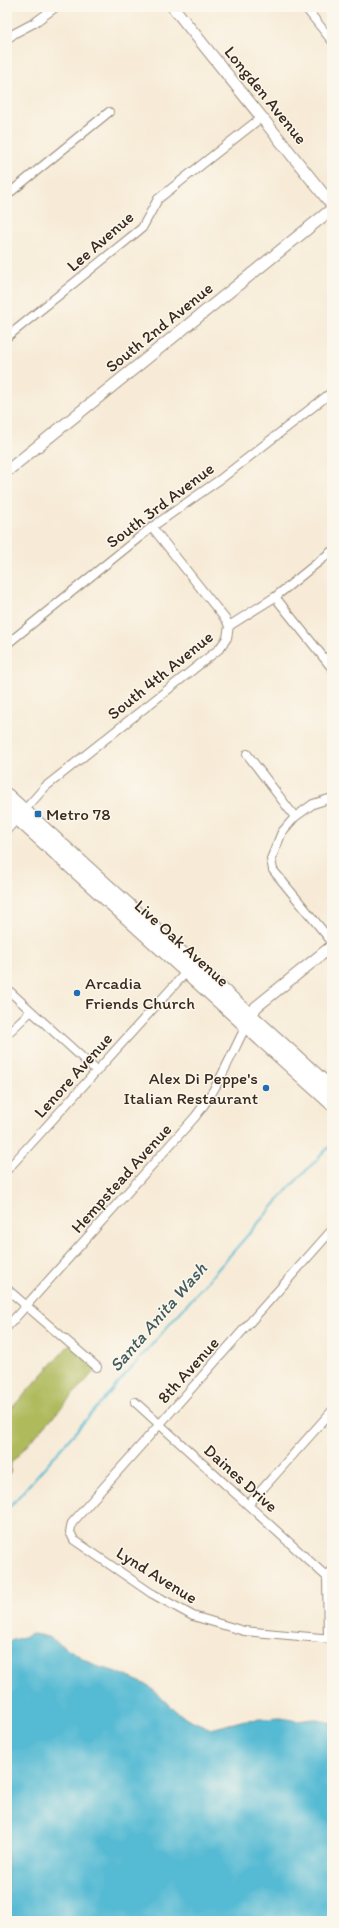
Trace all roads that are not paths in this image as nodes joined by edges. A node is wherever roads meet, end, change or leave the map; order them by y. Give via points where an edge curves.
1 (56, 7) edge
2 (173, 7) edge
3 (305, 7) edge
4 (7, 39) edge
5 (332, 41) edge
6 (109, 112) dead end
7 (262, 117) junction
8 (7, 195) edge
9 (332, 205) edge
10 (332, 208) edge
11 (7, 337) edge
12 (332, 392) edge
13 (7, 471) edge
14 (152, 527) junction
15 (332, 551) edge
16 (275, 597) junction
17 (229, 626) junction
18 (7, 644) edge
19 (332, 668) edge
20 (247, 754) dead end
21 (7, 795) edge
22 (332, 798) edge
23 (7, 809) edge
24 (21, 815) junction
25 (295, 817) junction
26 (7, 830) edge
27 (332, 942) edge
28 (332, 946) edge
29 (190, 968) junction
30 (7, 989) edge
31 (31, 1011) junction
32 (249, 1021) junction
33 (7, 1034) edge
34 (97, 1071) junction
35 (332, 1089) edge
36 (332, 1104) edge
37 (7, 1170) edge
38 (332, 1230) edge
39 (7, 1289) edge
40 (26, 1306) junction
41 (7, 1327) edge
42 (97, 1367) dead end
43 (135, 1402) dead end
44 (332, 1411) edge
45 (160, 1424) junction
46 (248, 1505) junction
47 (70, 1532) joint
48 (329, 1574) edge
49 (330, 1639) edge

1 - 4 street
2 - 7 street, Longden Avenue
3 - 5 street
6 - 8 street
7 - 9 street, Longden Avenue
7 - 11 street, Lee Avenue via 158,199 142,228
10 - 13 street, South 2nd Avenue
12 - 14 street, South 3rd Avenue via 222,478
14 - 17 street
14 - 18 street, South 3rd Avenue
15 - 16 street, South 4th Avenue
16 - 17 street, South 4th Avenue
16 - 19 street
17 - 24 street, South 4th Avenue via 227,638 219,649 45,787
20 - 25 street
21 - 24 main road, Live Oak Avenue
22 - 25 street via 313,804
23 - 24 main road, Live Oak Avenue
24 - 26 street, South 4th Avenue
24 - 29 main road, Live Oak Avenue
25 - 27 street via 282,832 276,846 271,859 273,870
28 - 32 street via 256,1007
29 - 32 main road, Live Oak Avenue
29 - 34 street, Lenore Avenue
30 - 31 street
31 - 33 street
31 - 34 street
32 - 35 main road, Live Oak Avenue
32 - 36 main road, Live Oak Avenue
32 - 40 street, Hempstead Avenue via 210,1098
34 - 37 street, Lenore Avenue
38 - 45 street, 8th Avenue
39 - 40 street
40 - 41 street, Hempstead Avenue
40 - 42 street
43 - 45 street, Daines Drive
44 - 46 street
45 - 46 street, Daines Drive
45 - 47 street, 8th Avenue via 72,1523
46 - 48 street, Daines Drive
47 - 49 street, Lynd Avenue via 74,1540 151,1593 194,1616 244,1631
48 - 49 street

